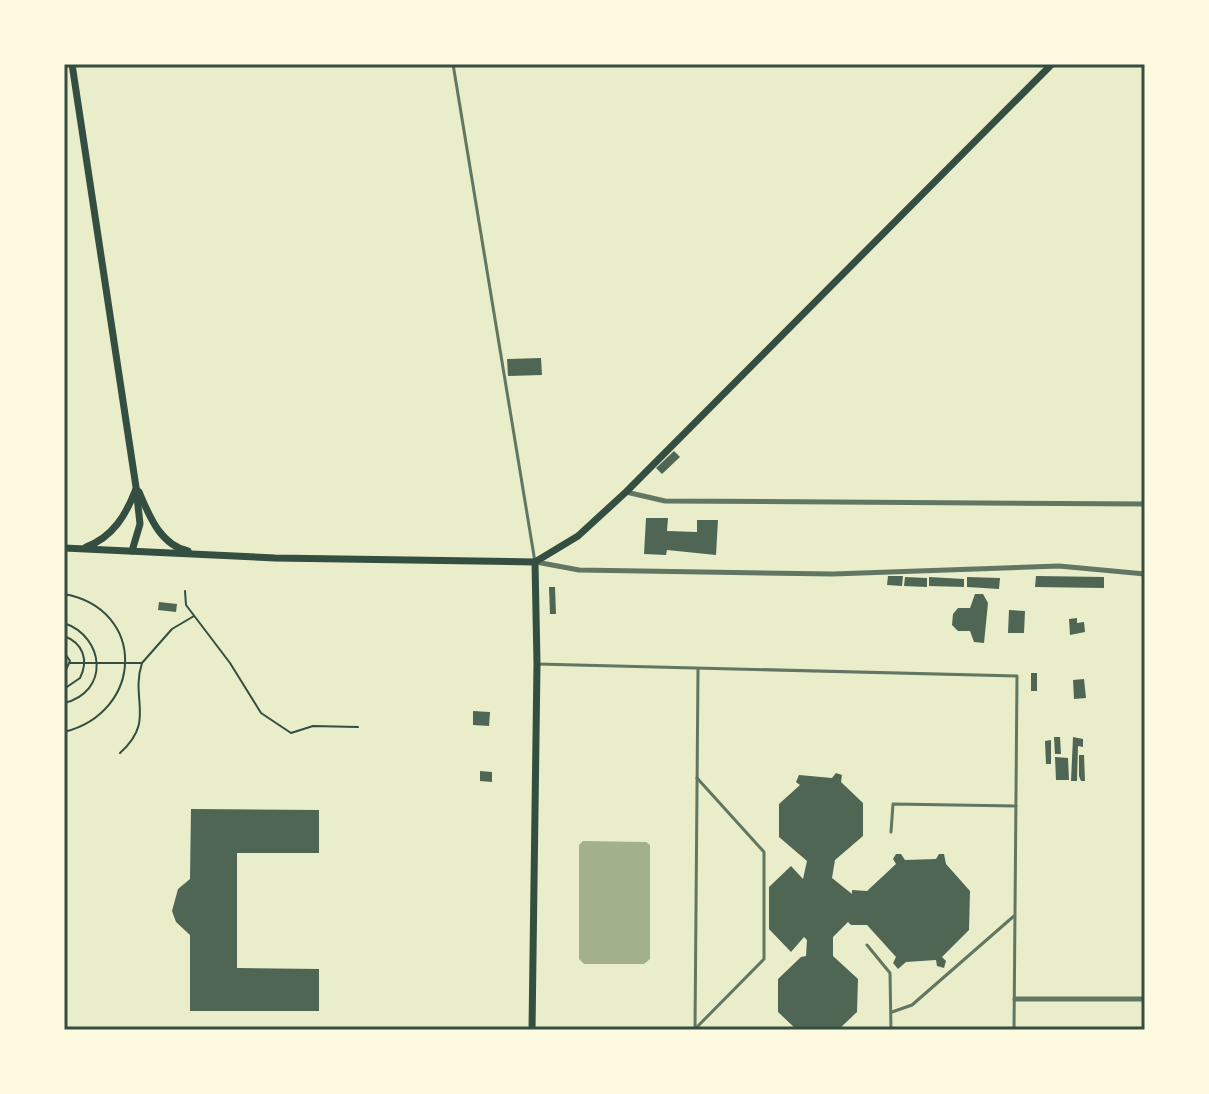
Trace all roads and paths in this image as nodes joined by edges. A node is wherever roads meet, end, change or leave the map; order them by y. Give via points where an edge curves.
1 (72, 64) edge
2 (453, 64) edge
3 (1052, 64) edge
4 (136, 487) junction
5 (626, 492) junction
6 (1145, 504) edge
7 (64, 548) edge
8 (81, 549) junction
9 (132, 551) junction
10 (208, 555) junction
11 (535, 562) junction
12 (1145, 574) edge
13 (185, 591) dead end
14 (64, 594) edge
15 (194, 616) junction
16 (64, 623) edge
17 (64, 636) edge
18 (64, 652) edge
19 (70, 663) junction
20 (85, 663) junction
21 (98, 663) junction
22 (125, 663) junction
23 (142, 663) junction
24 (537, 664) junction
25 (698, 668) junction
26 (64, 674) edge
27 (64, 689) edge
28 (64, 703) edge
29 (358, 727) dead end
30 (64, 732) edge
31 (120, 753) dead end
32 (697, 778) junction
33 (1016, 806) junction
34 (891, 832) dead end
35 (1015, 915) junction
36 (867, 945) dead end
37 (1015, 999) junction
38 (1145, 999) edge
39 (892, 1012) junction
40 (695, 1029) edge
41 (532, 1030) edge
42 (891, 1030) edge
43 (1014, 1030) edge

1 - 4 main road
2 - 11 lane
3 - 5 main road
4 - 8 main road via 111,532
4 - 9 main road via 140,524
4 - 10 main road via 168,541
5 - 6 street via 665,501
5 - 11 main road via 578,536
7 - 8 main road
8 - 9 main road
9 - 10 main road
10 - 11 main road
11 - 12 street via 579,570 833,574 1059,566
11 - 24 main road
13 - 15 path
14 - 22 path via 101,609 116,627
15 - 23 path via 172,629
15 - 29 path via 261,713 291,733 313,726
16 - 21 path via 88,636
17 - 20 path via 78,644
18 - 19 path
19 - 20 path
19 - 26 path
20 - 21 path
20 - 27 path via 80,678
21 - 22 path
21 - 28 path via 90,688
22 - 23 path
22 - 30 path via 118,695 103,714
23 - 31 path via 141,722 136,738
24 - 25 lane
24 - 41 main road
25 - 32 lane
25 - 33 lane via 1017,676
32 - 40 lane
32 - 40 lane via 764,852 764,959
33 - 34 lane via 893,804
33 - 35 lane
35 - 37 lane
35 - 39 lane via 912,1005
36 - 39 lane via 890,973
37 - 38 street
37 - 43 lane
39 - 42 lane

